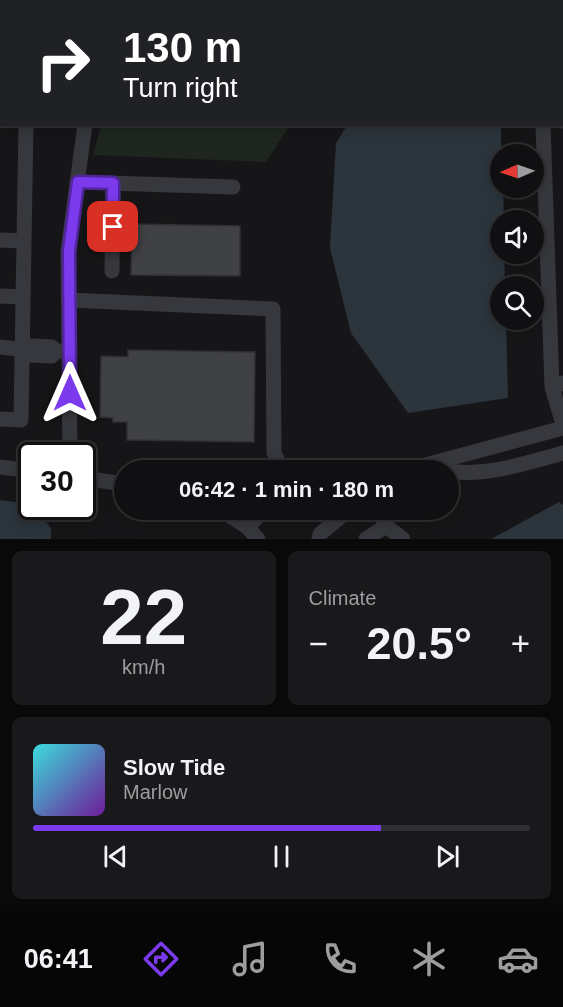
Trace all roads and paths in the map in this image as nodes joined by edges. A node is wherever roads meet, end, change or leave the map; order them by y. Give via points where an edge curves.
1 (26, 126) edge
2 (85, 126) edge
3 (543, 126) edge
4 (78, 182) junction
5 (113, 183) junction
6 (233, 187) dead end
7 (0, 240) edge
8 (23, 241) junction
9 (112, 271) dead end
10 (0, 296) edge
11 (22, 297) junction
12 (69, 300) junction
13 (0, 348) edge
14 (24, 349) junction
15 (63, 351) junction
16 (558, 385) edge
17 (0, 419) edge
18 (563, 426) edge
19 (69, 442) edge
20 (563, 453) edge
21 (278, 460) edge
22 (443, 460) edge
23 (0, 467) edge
24 (18, 469) edge
25 (459, 473) edge
26 (96, 480) edge
27 (114, 483) edge
28 (236, 520) edge
29 (254, 520) edge
30 (337, 520) edge
31 (383, 520) edge
32 (386, 526) junction
33 (247, 527) junction
34 (258, 539) edge
35 (319, 539) edge
36 (366, 539) edge
37 (403, 539) edge

1 - 8 street
2 - 4 street
3 - 16 street
4 - 5 street
4 - 12 street via 69,251
5 - 6 street
5 - 9 street
7 - 8 street
8 - 11 street
10 - 11 street
11 - 14 street
12 - 15 street
12 - 21 street via 273,309 274,453
13 - 14 street
14 - 15 street via 52,347
14 - 17 street via 21,420
15 - 19 street
16 - 18 street
18 - 22 street
20 - 25 street via 495,471
23 - 24 street
26 - 27 street
28 - 33 street
29 - 33 street
30 - 35 street
31 - 32 street
32 - 36 street
32 - 37 street
33 - 34 street

